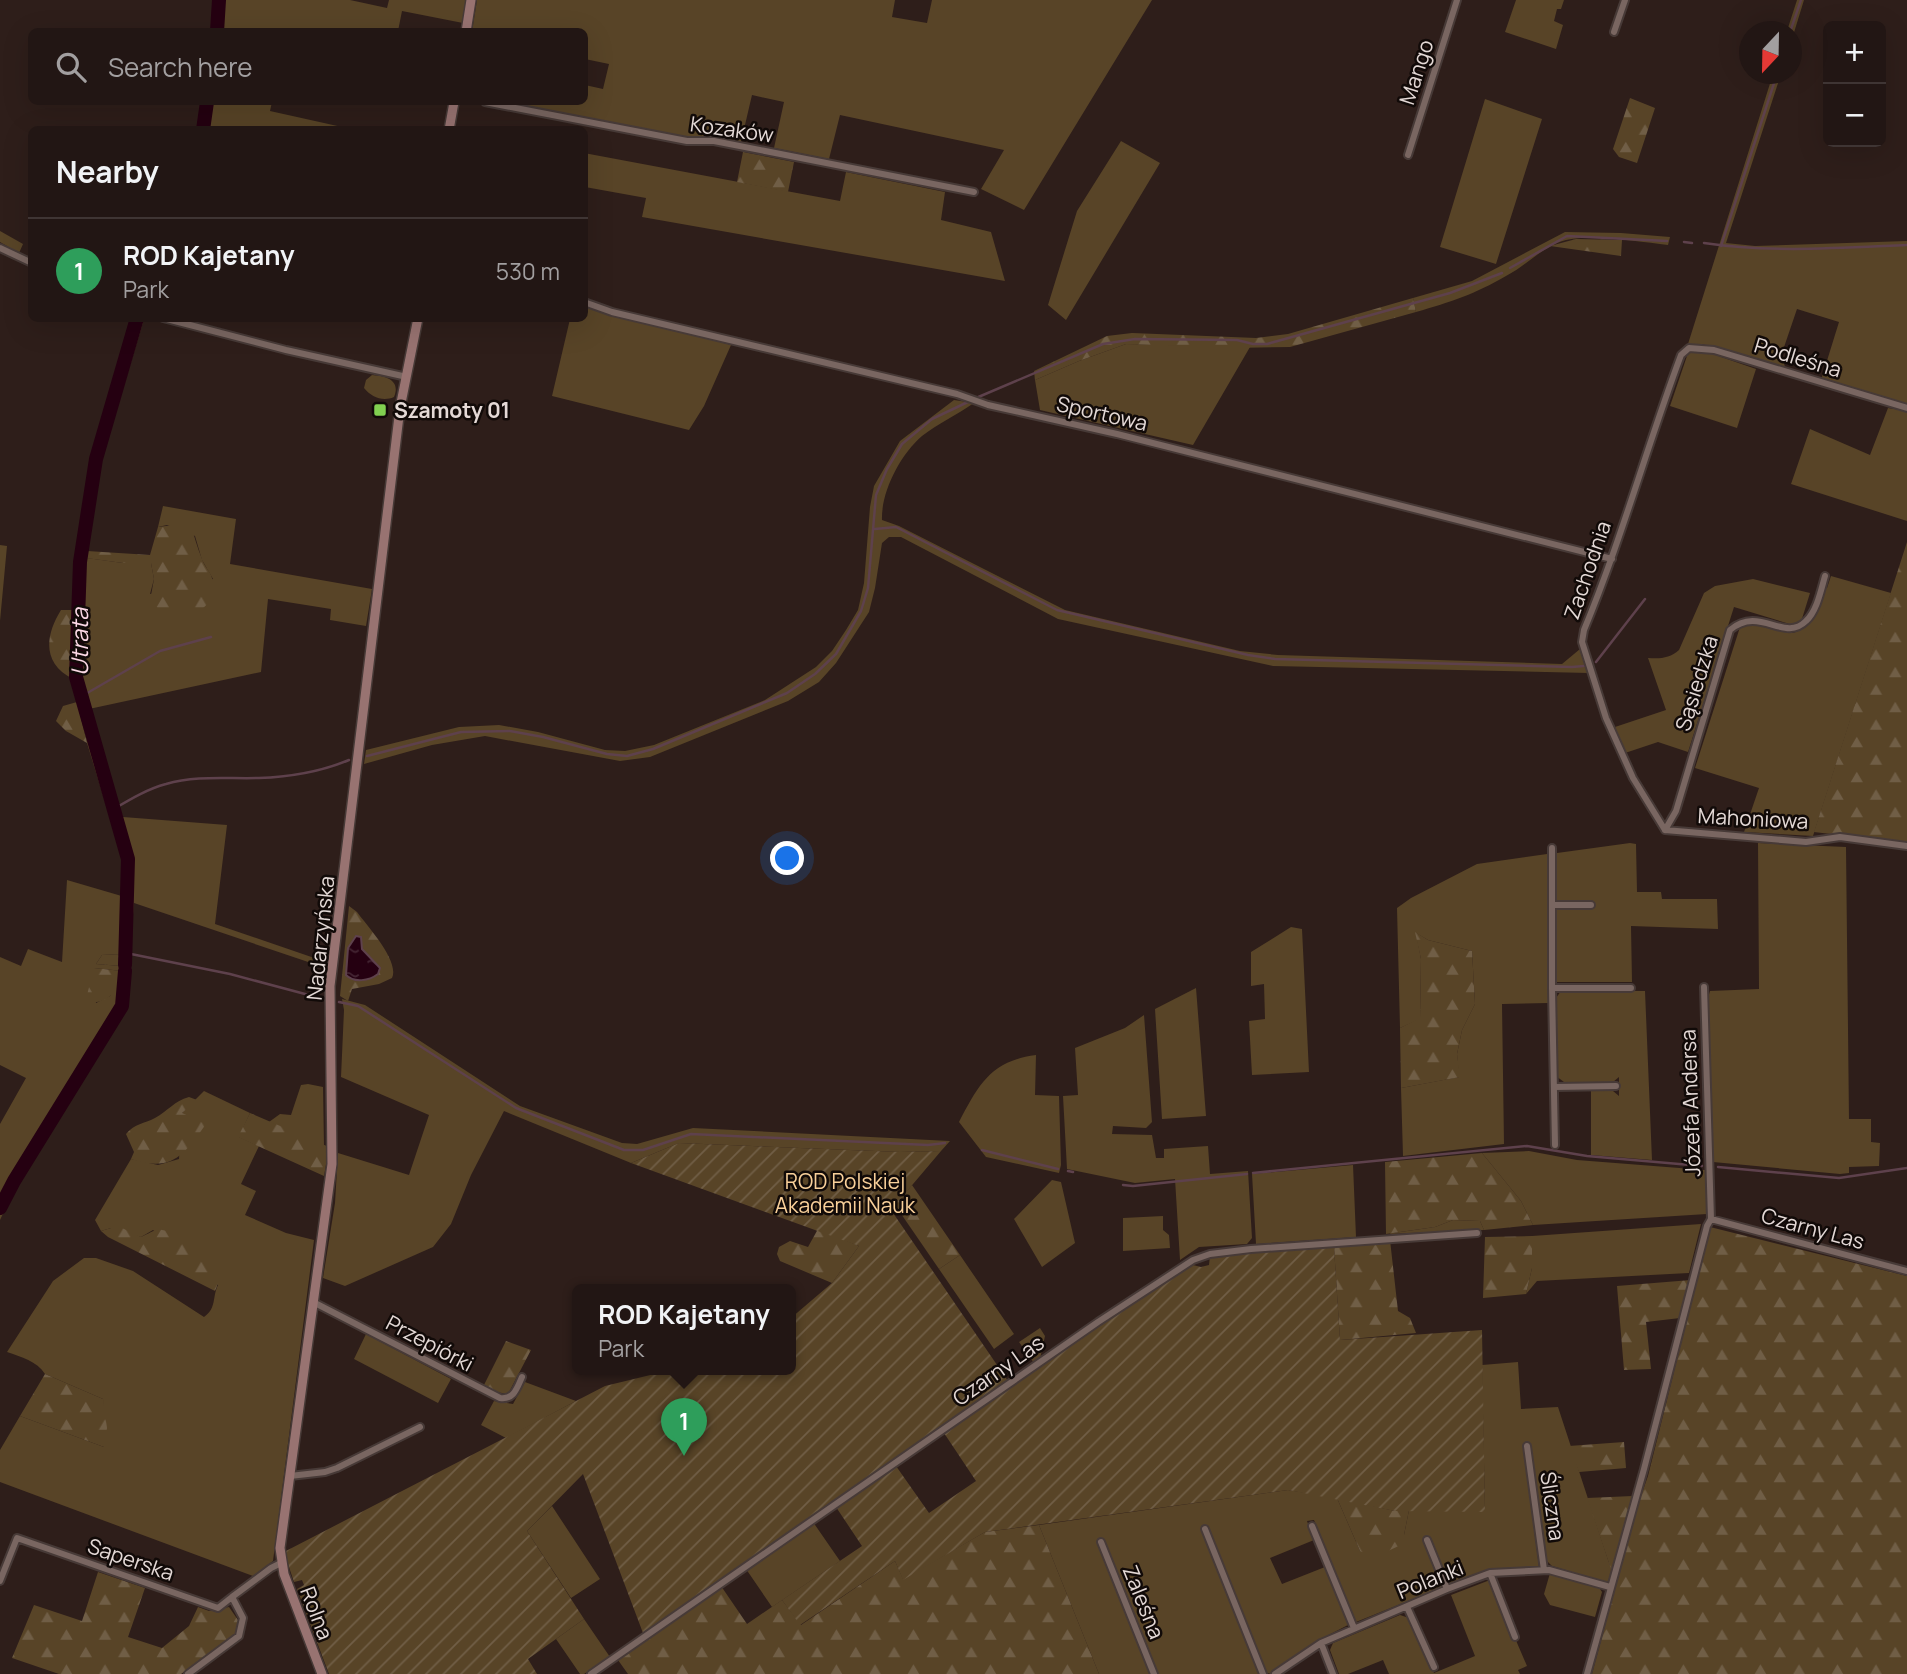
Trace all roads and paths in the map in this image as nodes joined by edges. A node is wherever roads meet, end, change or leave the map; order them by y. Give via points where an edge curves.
1 (471, 0) edge
2 (1457, 0) edge
3 (1625, 0) edge
4 (467, 28) edge
5 (1615, 32) dead end
6 (453, 105) edge
7 (501, 105) edge
8 (450, 126) edge
9 (1408, 155) dead end
10 (974, 192) dead end
11 (0, 248) edge
12 (28, 261) edge
13 (588, 303) edge
14 (178, 322) edge
15 (417, 322) edge
16 (1681, 355) joint
17 (407, 377) junction
18 (1907, 408) edge
19 (1612, 559) junction
20 (1825, 576) dead end
21 (1665, 831) junction
22 (1907, 846) edge
23 (1552, 848) dead end
24 (1553, 905) junction
25 (1591, 905) dead end
26 (1704, 987) dead end
27 (1552, 988) junction
28 (1631, 988) dead end
29 (1616, 1086) dead end
30 (1555, 1087) junction
31 (1555, 1145) dead end
32 (1711, 1219) junction
33 (1477, 1233) dead end
34 (1907, 1270) edge
35 (313, 1302) junction
36 (522, 1377) dead end
37 (420, 1427) dead end
38 (1527, 1446) dead end
39 (290, 1476) junction
40 (1312, 1526) dead end
41 (1205, 1529) dead end
42 (1427, 1540) dead end
43 (1101, 1542) dead end
44 (282, 1563) junction
45 (1544, 1570) junction
46 (1490, 1573) junction
47 (0, 1581) edge
48 (1610, 1587) junction
49 (1447, 1589) junction
50 (232, 1597) junction
51 (1407, 1607) junction
52 (1354, 1628) junction
53 (1515, 1637) dead end
54 (1321, 1643) junction
55 (1434, 1667) dead end
56 (188, 1674) edge
57 (322, 1674) edge
58 (590, 1674) edge
59 (1154, 1674) edge
60 (1263, 1674) edge
61 (1275, 1674) edge
62 (1333, 1674) edge
63 (1587, 1674) edge

1 - 4 street
2 - 9 street, Mango
3 - 5 street
6 - 8 street
7 - 10 street, Kozaków
11 - 12 street
13 - 19 street, Sportowa
14 - 17 street
15 - 17 street, Nadarzyńska
16 - 18 street, Podleśna via 1689,348 1714,350
16 - 19 street, Zachodnia
17 - 35 street, Nadarzyńska via 330,986 332,1164
19 - 21 street, Zachodnia via 1584,631 1583,647 1633,778
20 - 21 street, Sąsiedzka via 1806,622 1791,629 1749,620 1730,630 1676,811
21 - 22 street, Mahoniowa via 1806,842 1840,837
23 - 24 street
24 - 25 street
24 - 27 street
26 - 32 street, Józefa Andersa
27 - 28 street
27 - 30 street
29 - 30 street
30 - 31 street
32 - 34 street, Czarny Las
32 - 48 street, Józefa Andersa
33 - 58 street, Czarny Las via 1251,1249 1193,1260
35 - 36 street, Przepiórki via 500,1398 513,1395
35 - 39 street, Nadarzyńska
37 - 39 street via 337,1468
38 - 45 street, Śliczna
39 - 44 street, Nadarzyńska
40 - 52 street
41 - 60 street
42 - 49 street
43 - 59 street, Zaleśna
44 - 50 street
44 - 57 street, Rolna
45 - 46 street, Polanki
45 - 48 street, Polanki
46 - 49 street, Polanki
46 - 53 street
47 - 50 street, Saperska via 17,1538 218,1608
48 - 63 street, Józefa Andersa
49 - 51 street, Polanki
50 - 56 street via 243,1618 239,1636
51 - 52 street, Polanki
51 - 55 street
52 - 54 street, Polanki
54 - 61 street, Polanki
54 - 62 street

